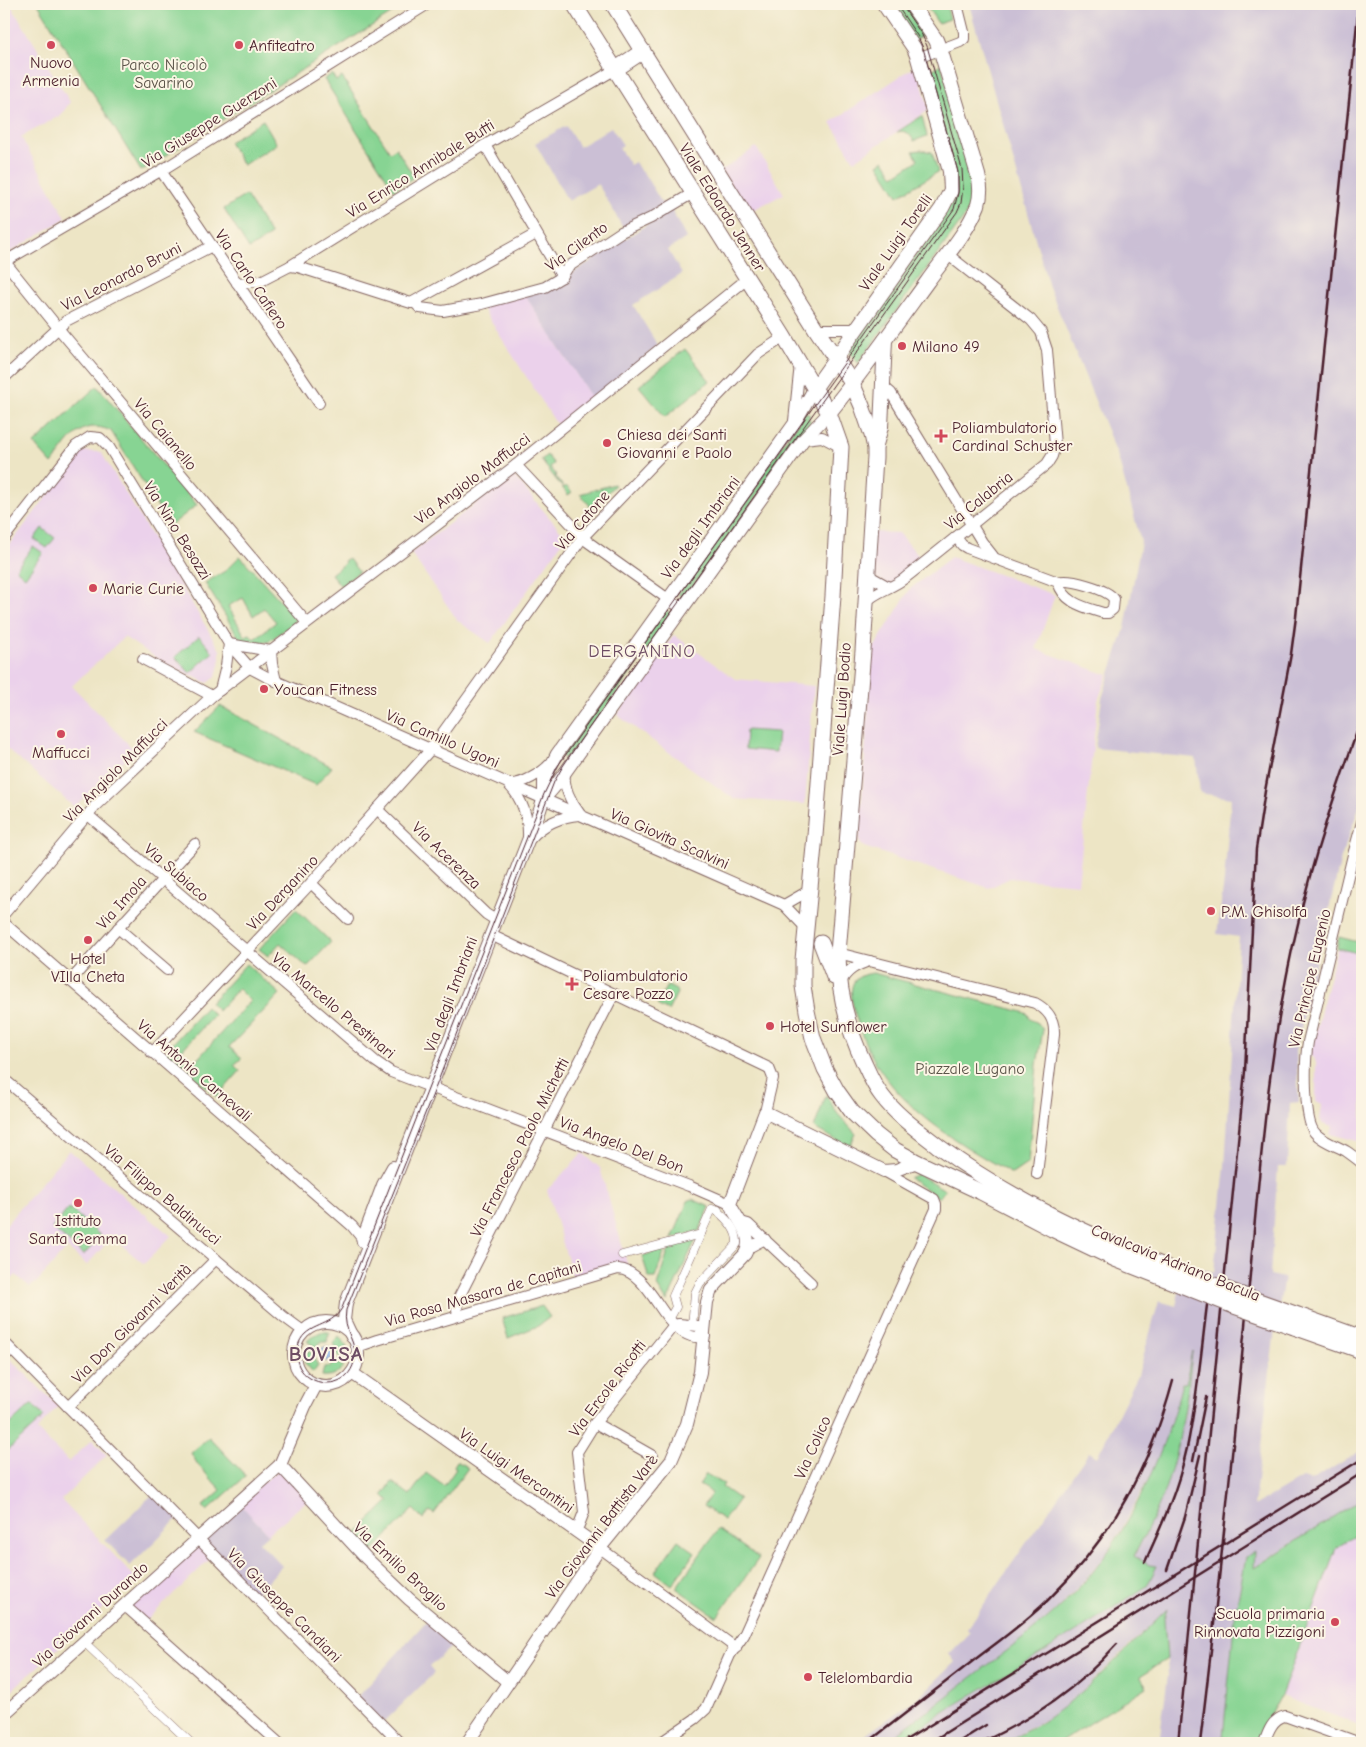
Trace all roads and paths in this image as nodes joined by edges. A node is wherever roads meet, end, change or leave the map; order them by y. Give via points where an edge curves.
1 (428, 4) edge
2 (574, 4) edge
3 (613, 4) edge
4 (884, 4) edge
5 (911, 4) edge
6 (957, 4) edge
7 (941, 50) junction
8 (643, 51) junction
9 (918, 58) junction
10 (616, 69) junction
11 (485, 145) junction
12 (161, 171) junction
13 (693, 193) junction
14 (536, 234) junction
15 (212, 246) junction
16 (947, 254) junction
17 (4, 262) edge
18 (290, 266) junction
19 (562, 277) junction
20 (747, 279) junction
21 (237, 283) junction
22 (412, 303) junction
23 (57, 327) junction
24 (816, 328) junction
25 (855, 329) junction
26 (784, 337) junction
27 (885, 340) junction
28 (835, 358) junction
29 (800, 364) junction
30 (4, 378) edge
31 (852, 383) junction
32 (883, 386) junction
33 (814, 389) junction
34 (319, 403) dead end
35 (829, 413) junction
36 (794, 424) junction
37 (804, 439) junction
38 (841, 447) junction
39 (875, 448) junction
40 (516, 464) junction
41 (972, 524) junction
42 (5, 534) edge
43 (583, 537) junction
44 (956, 538) junction
45 (994, 557) junction
46 (868, 573) junction
47 (1058, 582) junction
48 (889, 587) junction
49 (668, 600) junction
50 (866, 602) junction
51 (682, 609) junction
52 (306, 624) junction
53 (229, 644) junction
54 (272, 651) junction
55 (143, 659) dead end
56 (250, 668) junction
57 (276, 681) junction
58 (216, 693) junction
59 (431, 749) junction
60 (553, 760) junction
61 (566, 771) junction
62 (506, 783) junction
63 (544, 799) junction
64 (377, 809) junction
65 (88, 815) junction
66 (583, 816) junction
67 (1362, 822) edge
68 (195, 844) dead end
69 (526, 846) junction
70 (162, 879) junction
71 (311, 883) junction
72 (810, 890) junction
73 (784, 905) junction
74 (4, 914) edge
75 (348, 919) dead end
76 (497, 920) junction
77 (4, 923) edge
78 (118, 928) junction
79 (806, 928) junction
80 (491, 935) junction
81 (822, 943) junction
82 (248, 952) junction
83 (838, 953) junction
84 (870, 961) junction
85 (167, 970) dead end
86 (70, 981) junction
87 (840, 984) junction
88 (614, 994) junction
89 (843, 1006) junction
90 (152, 1053) junction
91 (4, 1079) edge
92 (431, 1088) junction
93 (765, 1112) junction
94 (544, 1130) junction
95 (1348, 1152) junction
96 (405, 1154) junction
97 (1362, 1156) edge
98 (917, 1162) junction
99 (1362, 1163) edge
100 (901, 1169) junction
101 (884, 1171) junction
102 (1038, 1174) dead end
103 (912, 1186) junction
104 (986, 1187) junction
105 (730, 1204) junction
106 (741, 1222) junction
107 (376, 1226) junction
108 (701, 1234) junction
109 (765, 1239) junction
110 (362, 1242) junction
111 (748, 1248) junction
112 (622, 1255) dead end
113 (216, 1259) junction
114 (363, 1260) junction
115 (811, 1283) dead end
116 (346, 1303) junction
117 (458, 1316) junction
118 (672, 1320) junction
119 (318, 1323) junction
120 (692, 1326) junction
121 (303, 1331) junction
122 (705, 1336) junction
123 (4, 1342) edge
124 (355, 1342) junction
125 (1361, 1347) edge
126 (352, 1373) junction
127 (316, 1385) junction
128 (68, 1407) junction
129 (595, 1422) junction
130 (653, 1456) dead end
131 (280, 1465) junction
132 (574, 1530) junction
133 (198, 1538) junction
134 (600, 1548) junction
135 (124, 1605) junction
136 (85, 1643) dead end
137 (736, 1648) junction
138 (508, 1682) junction
139 (4, 1714) edge
140 (191, 1743) edge
141 (280, 1743) edge
142 (400, 1743) edge
143 (467, 1743) edge
144 (660, 1743) edge
145 (1264, 1743) edge
146 (1360, 1743) edge

1 - 12 street, Via Giuseppe Guerzoni
2 - 10 main road, Viale Edoardo Jenner
3 - 8 main road, Viale Edoardo Jenner
4 - 9 main road, Viale Luigi Torelli
5 - 7 main road
6 - 7 street via 964,39
7 - 9 street
7 - 16 main road via 981,187 974,213
8 - 10 main road
8 - 24 main road, Viale Edoardo Jenner
9 - 25 main road, Viale Luigi Torelli via 950,171 951,190 942,208
10 - 11 street, Via Enrico Annibale Butti
10 - 13 main road, Viale Edoardo Jenner
11 - 14 street
11 - 18 street, Via Enrico Annibale Butti
12 - 15 street, Via Carlo Cafiero
12 - 17 street, Via Giuseppe Guerzoni
13 - 19 street, Via Cilento via 621,232 568,267
13 - 20 main road, Viale Edoardo Jenner
14 - 19 street
14 - 22 street
15 - 21 street, Via Carlo Cafiero
15 - 23 street, Via Leonardo Bruni
16 - 27 main road
16 - 41 street, Via Calabria via 1037,326 1047,354 1054,445 1052,456 1047,464
17 - 23 street, Via Caianello
18 - 21 street, Via Enrico Annibale Butti via 261,281
18 - 22 street, Via Cilento
19 - 22 street, Via Cilento via 545,287 443,311 420,308
20 - 26 main road, Viale Edoardo Jenner
20 - 40 street, Via Angiolo Maffucci
21 - 34 street, Via Carlo Cafiero
23 - 30 street, Via Leonardo Bruni
23 - 52 street, Via Caianello
24 - 25 street
24 - 28 main road, Viale Edoardo Jenner
25 - 28 main road, Viale Luigi Torelli
26 - 29 main road, Viale Edoardo Jenner
26 - 43 street, Via Catone via 758,354
27 - 31 main road
27 - 32 main road
28 - 31 main road, Viale Edoardo Jenner
28 - 33 main road, Viale Luigi Torelli
29 - 33 main road, Viale Edoardo Jenner
29 - 36 street
31 - 35 main road
31 - 39 main road, Viale Edoardo Jenner
32 - 39 main road via 880,430
32 - 41 street via 891,393
33 - 35 main road, Viale Edoardo Jenner
33 - 36 street, Via degli Imbriani
35 - 37 street, Via degli Imbriani
35 - 38 main road, Viale Edoardo Jenner
36 - 49 street, Via degli Imbriani
37 - 38 street via 822,437
37 - 51 street, Via degli Imbriani
38 - 72 main road, Viale Luigi Bodio via 834,596
39 - 46 main road, Viale Luigi Bodio
40 - 43 street
40 - 52 street, Via Angiolo Maffucci
41 - 44 street, Via Calabria
41 - 45 street
42 - 53 street, Via Nino Besozzi via 76,446 96,437 109,447
43 - 49 street
43 - 59 street, Via Catone
44 - 45 street via 967,548
44 - 48 street, Via Calabria via 899,583
45 - 47 street
46 - 48 street
46 - 50 main road, Viale Luigi Bodio
47 - 47 street via 1070,601 1103,613 1113,609 1114,599 1108,593 1072,580
48 - 50 street, Via Calabria
49 - 51 street, Via degli Imbriani
49 - 60 street, Via degli Imbriani
50 - 83 main road, Viale Luigi Bodio
51 - 61 street, Via degli Imbriani
52 - 54 street, Via Angiolo Maffucci
53 - 54 street
53 - 56 street, Via Nino Besozzi
53 - 58 street via 226,666
54 - 56 street, Via Angiolo Maffucci
54 - 57 street
55 - 58 street
56 - 57 street, Via Camillo Ugoni
56 - 58 street, Via Angiolo Maffucci
57 - 59 street, Via Camillo Ugoni
58 - 65 street, Via Angiolo Maffucci
59 - 62 street, Via Camillo Ugoni
59 - 64 street, Via Derganino
60 - 62 street, Via degli Imbriani via 546,769 533,776 514,784
60 - 63 street, Via degli Imbriani via 544,780
61 - 63 street, Via degli Imbriani
61 - 66 street via 564,780 568,793
62 - 63 street, Via Camillo Ugoni
62 - 69 street, Via degli Imbriani via 524,810 528,831
63 - 66 street, Via Giovita Scalvini
63 - 69 street, Via degli Imbriani
64 - 71 street, Via Derganino
64 - 76 street, Via Acerenza via 486,914
65 - 70 street, Via Subiaco
65 - 74 street, Via Angiolo Maffucci
66 - 69 street, Via degli Imbriani via 571,816 546,825 533,835
66 - 73 street, Via Giovita Scalvini
67 - 95 street, Via Principe Eugenio via 1306,1060 1310,1127 1320,1138
68 - 70 street, Via Imola
69 - 76 street, Via degli Imbriani
70 - 78 street, Via Imola
70 - 82 street, Via Subiaco
71 - 75 street
71 - 82 street, Via Derganino
72 - 73 street
72 - 79 main road, Viale Luigi Bodio
73 - 79 street, Via Giovita Scalvini
76 - 80 street, Via degli Imbriani
77 - 86 street, Via Antonio Carnevali
78 - 85 street
78 - 86 street, Via Imola
79 - 81 main road
79 - 98 main road via 803,960 805,1000 813,1038 825,1069 861,1122 888,1145
80 - 88 street
80 - 92 street, Via degli Imbriani
81 - 83 main road
81 - 89 main road
82 - 90 street, Via Derganino
82 - 92 street, Via Marcello Prestinari via 375,1061 391,1072
83 - 84 street
83 - 87 main road
84 - 87 street via 845,974
84 - 102 street via 1031,1002 1049,1013 1054,1035
86 - 90 street, Via Antonio Carnevali
87 - 89 main road
88 - 93 street via 769,1068 773,1078
88 - 94 street, Via Francesco Paolo Michetti
89 - 104 main road via 855,1044 882,1097 908,1123
90 - 110 street, Via Antonio Carnevali via 352,1226
91 - 113 street, Via Filippo Baldinucci
92 - 94 street, Via Marcello Prestinari
92 - 96 street, Via degli Imbriani
93 - 101 street
93 - 105 street
94 - 105 street, Via Angelo Del Bon
94 - 117 street, Via Francesco Paolo Michetti via 459,1298
95 - 97 street, Via Principe Eugenio
95 - 99 street, Via Principe Eugenio
96 - 107 street, Via degli Imbriani
96 - 110 street, Via degli Imbriani via 386,1179
98 - 100 street
98 - 104 main road
100 - 101 street
100 - 103 street via 905,1180
101 - 103 street
103 - 137 street, Via Colico via 934,1199 936,1209
104 - 125 main road, Cavalcavia Adriano Bacula, bridge via 1182,1280
105 - 106 street
106 - 109 street
106 - 111 street via 749,1241
107 - 114 street, Via degli Imbriani
107 - 116 street, Via degli Imbriani via 378,1245 360,1289
108 - 112 street
108 - 118 street via 673,1296 676,1307
108 - 120 street via 712,1209 724,1216 734,1230 737,1244 695,1293
109 - 111 street
109 - 115 street
110 - 114 street, Via degli Imbriani
111 - 122 street, Via Giovanni Battista Varè via 711,1290
113 - 121 street, Via Filippo Baldinucci
113 - 128 street, Via Don Giovanni Verità
114 - 116 street, Via degli Imbriani
116 - 119 street, Via degli Imbriani via 336,1317
116 - 124 street, Via degli Imbriani via 344,1320
117 - 118 street, Via Rosa Massara de Capitani via 625,1269 635,1275
117 - 124 street, Via Rosa Massara de Capitani
118 - 120 street
118 - 122 street via 685,1334 699,1338
118 - 129 street, Via Ercole Ricotti
119 - 121 street
119 - 124 street via 338,1324
120 - 122 street via 701,1329
121 - 127 street via 295,1345 294,1361 303,1376
122 - 134 street, Via Giovanni Battista Varè via 687,1424 666,1463
123 - 128 street, Via Giuseppe Candiani
124 - 126 street via 357,1359
126 - 127 street via 338,1384
126 - 132 street, Via Luigi Mercantini
127 - 131 street
128 - 133 street, Via Giuseppe Candiani via 152,1486
129 - 130 street
129 - 132 street, Via Ercole Ricotti via 578,1452 584,1512
131 - 133 street, Via Giovanni Durando
131 - 138 street, Via Emilio Broglio via 366,1558 409,1599
132 - 134 street, Via Luigi Mercantini
133 - 135 street, Via Giovanni Durando
133 - 142 street, Via Giuseppe Candiani
134 - 137 street, Via Luigi Mercantini
134 - 138 street, Via Giovanni Battista Varè
135 - 139 street, Via Giovanni Durando
135 - 141 street
136 - 140 street
137 - 144 street, Via Colico via 709,1706
138 - 143 street, Via Giovanni Battista Varè
145 - 146 street via 1276,1720 1285,1716

